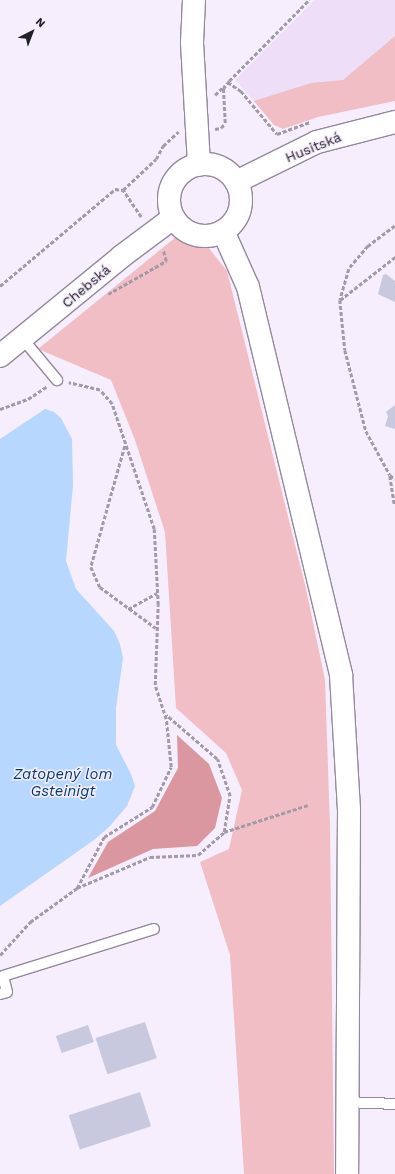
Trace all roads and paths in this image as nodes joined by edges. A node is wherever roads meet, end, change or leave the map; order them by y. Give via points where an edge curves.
1 (194, 0) edge
2 (309, 0) edge
3 (229, 81) junction
4 (318, 120) dead end
5 (395, 122) edge
6 (197, 130) junction
7 (199, 165) junction
8 (236, 182) junction
9 (123, 190) junction
10 (174, 218) junction
11 (395, 226) edge
12 (223, 231) junction
13 (152, 233) junction
14 (395, 257) edge
15 (130, 282) dead end
16 (0, 286) edge
17 (340, 300) junction
18 (22, 338) junction
19 (0, 356) edge
20 (57, 380) junction
21 (0, 409) edge
22 (125, 446) junction
23 (390, 475) junction
24 (395, 478) edge
25 (395, 506) edge
26 (157, 593) junction
27 (128, 609) junction
28 (156, 628) junction
29 (165, 714) junction
30 (308, 805) dead end
31 (224, 832) junction
32 (76, 888) junction
33 (154, 929) dead end
34 (0, 955) edge
35 (0, 994) edge
36 (346, 1102) junction
37 (395, 1104) edge
38 (347, 1174) edge

1 - 6 main road via 192,43
2 - 3 path
3 - 4 path via 246,95 277,134
3 - 6 path via 223,89 225,124 221,128
5 - 8 main road, Husitská via 318,142
6 - 7 main road
6 - 9 path via 181,131 172,136 156,159
7 - 8 main road via 216,166
7 - 10 main road via 182,173 171,189 170,209
8 - 12 main road via 241,200 240,210 231,226
9 - 13 path
9 - 16 path via 115,189
10 - 12 main road via 179,226 196,235 214,235
10 - 13 main road, Chebská
11 - 17 path via 368,246 349,269
12 - 36 main road via 248,286 341,675 349,810
13 - 15 path via 166,253 166,261
13 - 18 main road, Chebská
14 - 17 path
17 - 23 path via 345,350 357,402 366,431
18 - 19 main road, Chebská
18 - 20 lane
20 - 21 path via 28,399
20 - 22 path via 100,390 107,396
22 - 26 path via 154,529
22 - 27 path via 91,567 100,587
23 - 24 path
23 - 25 path
26 - 27 path
26 - 28 path
27 - 28 path
28 - 29 path via 156,685
29 - 31 path via 217,759 230,796
29 - 32 path via 171,767 152,807 104,837
30 - 31 path
31 - 32 path via 198,854 150,857
32 - 34 path via 30,922
33 - 35 lane via 4,976 7,992
36 - 37 lane
36 - 38 main road

